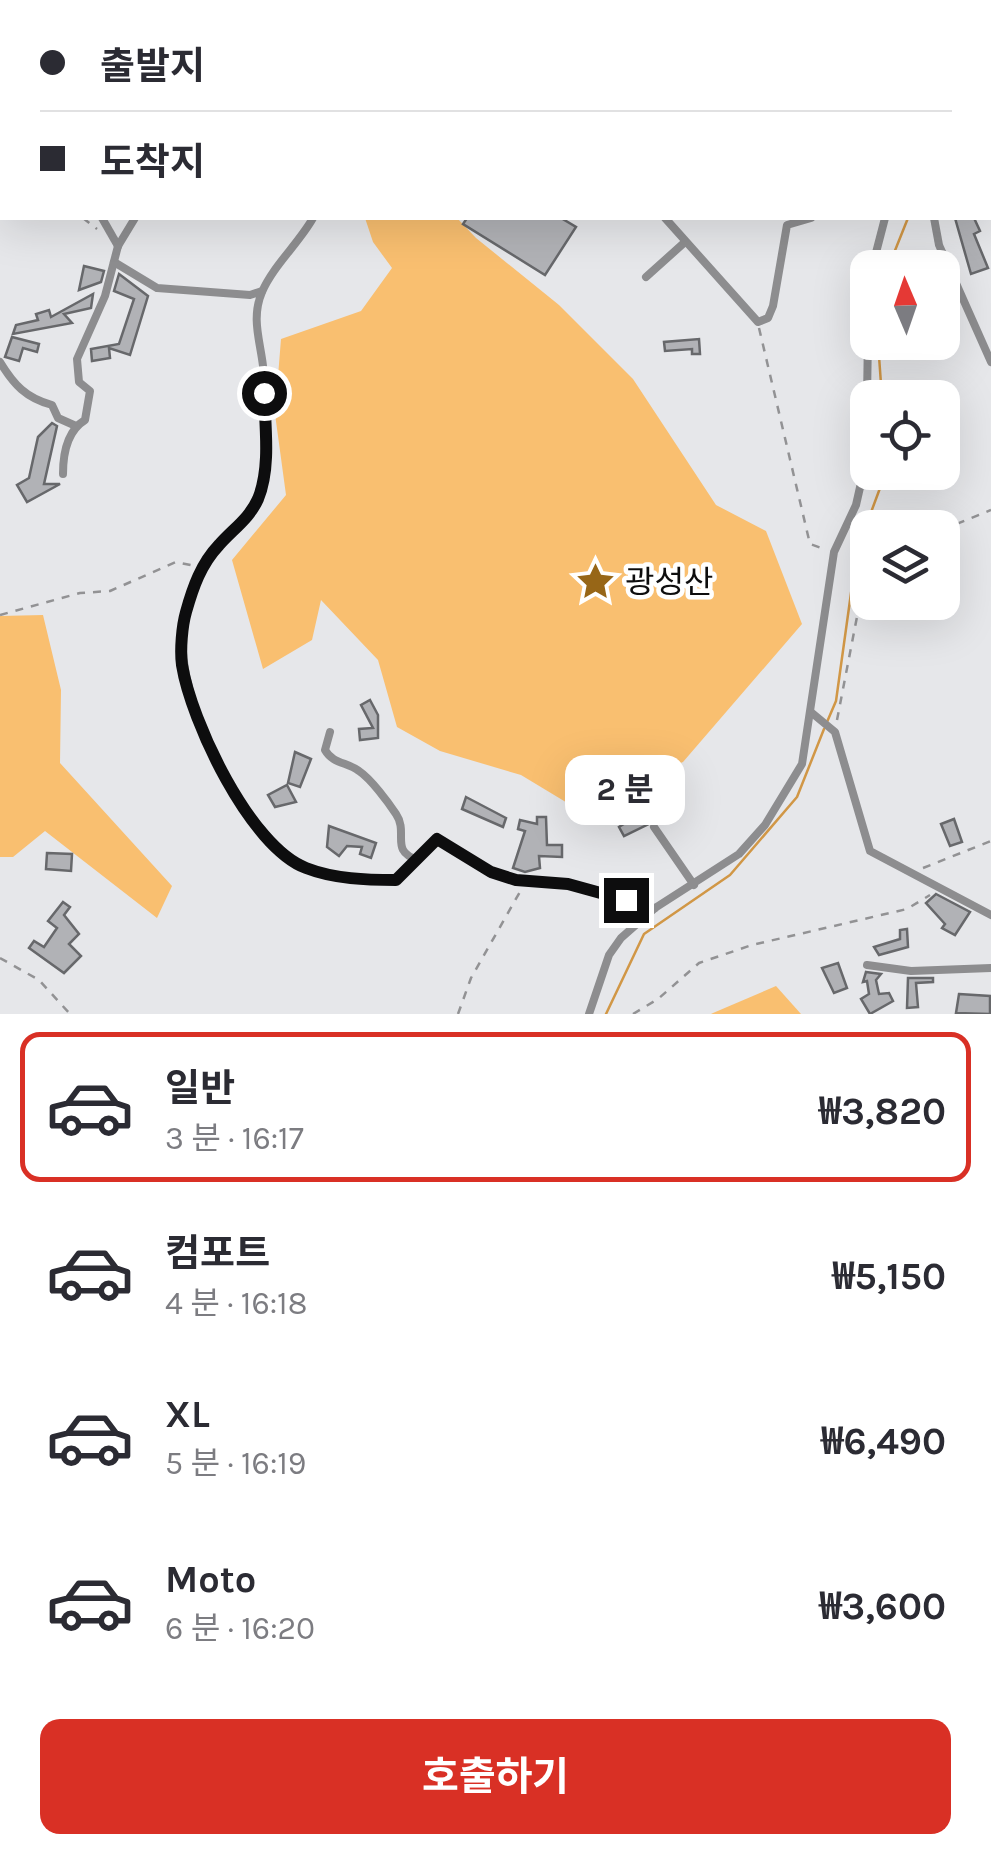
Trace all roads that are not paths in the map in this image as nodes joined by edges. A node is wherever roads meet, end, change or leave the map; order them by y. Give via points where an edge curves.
1 (103, 220) edge
2 (134, 220) edge
3 (313, 220) edge
4 (667, 220) edge
5 (807, 220) edge
6 (885, 220) edge
7 (935, 220) edge
8 (686, 242) junction
9 (118, 246) junction
10 (877, 250) edge
11 (114, 262) junction
12 (646, 277) dead end
13 (262, 291) junction
14 (868, 360) edge
15 (0, 362) edge
16 (991, 362) edge
17 (76, 426) junction
18 (63, 474) dead end
19 (812, 712) junction
20 (330, 732) dead end
21 (654, 827) dead end
22 (418, 860) junction
23 (694, 885) junction
24 (655, 908) junction
25 (991, 915) edge
26 (867, 965) dead end
27 (991, 968) edge
28 (589, 1014) edge

1 - 9 street
2 - 9 street
3 - 13 street
4 - 8 street
5 - 8 street via 787,225 772,306 758,322
6 - 10 street
7 - 16 street via 946,263
8 - 12 street
9 - 11 street
11 - 13 street via 157,288
11 - 17 street via 77,360 80,382 90,391 85,420
13 - 22 street via 255,323 266,450 260,496 201,567 184,616 182,664 239,802 271,842 304,868 364,880 396,880
14 - 19 street via 866,462 856,506 834,552
15 - 17 street via 32,400 52,405 58,418
17 - 18 street
19 - 23 street via 802,764 765,826
19 - 25 street via 835,732 870,851
20 - 22 street via 328,756 372,784 397,814 399,846
21 - 23 street
22 - 24 street via 437,839 491,872
23 - 24 street
24 - 28 street via 609,955
26 - 27 street

